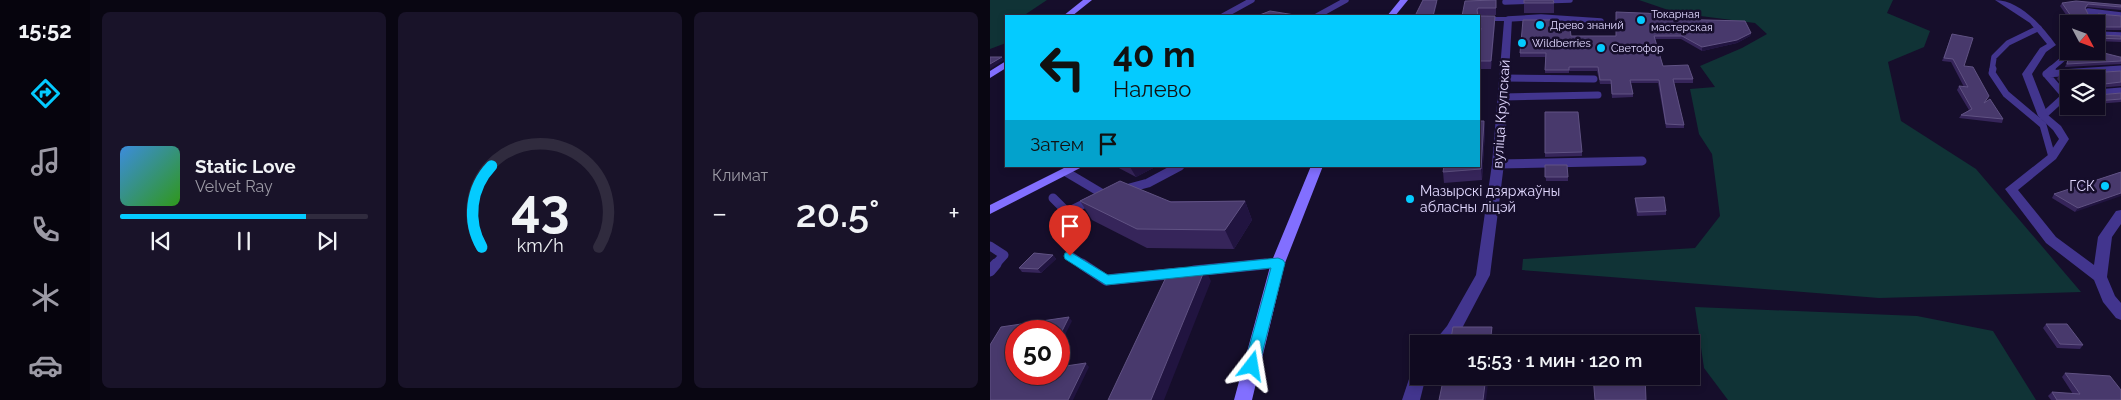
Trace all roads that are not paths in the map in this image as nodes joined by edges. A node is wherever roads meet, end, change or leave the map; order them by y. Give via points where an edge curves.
1 (1088, 0) edge
2 (1252, 0) edge
3 (1346, 0) edge
4 (1404, 0) edge
5 (1570, 0) edge
6 (1999, 0) edge
7 (1505, 2) dead end
8 (1068, 15) edge
9 (1226, 15) edge
10 (1319, 15) edge
11 (1390, 15) edge
12 (2091, 15) edge
13 (2121, 15) edge
14 (1480, 18) edge
15 (1508, 19) junction
16 (1601, 21) dead end
17 (2039, 28) junction
18 (2105, 34) edge
19 (2121, 35) edge
20 (2062, 60) edge
21 (1005, 65) edge
22 (2121, 69) edge
23 (2046, 74) junction
24 (990, 75) edge
25 (1505, 78) junction
26 (1594, 78) dead end
27 (2060, 89) edge
28 (2121, 91) edge
29 (2105, 92) edge
30 (1598, 95) dead end
31 (1503, 97) junction
32 (2060, 102) edge
33 (2043, 116) junction
34 (2052, 157) junction
35 (1642, 161) dead end
36 (1498, 164) junction
37 (1076, 167) edge
38 (1178, 167) edge
39 (1317, 167) edge
40 (1066, 172) junction
41 (1103, 194) junction
42 (1054, 198) dead end
43 (990, 210) edge
44 (2121, 214) edge
45 (990, 246) edge
46 (1070, 256) dead end
47 (1278, 263) junction
48 (990, 272) edge
49 (2100, 277) junction
50 (2121, 314) edge
51 (1448, 335) edge
52 (1415, 385) edge
53 (1243, 400) edge
54 (1411, 400) edge

1 - 8 main road
2 - 9 lane
3 - 10 lane
4 - 11 main road
5 - 7 lane
6 - 17 street
12 - 13 lane via 2088,11
14 - 15 street
15 - 16 lane
15 - 25 street, вуліца Крупскай
17 - 33 street via 2052,45 2044,50 2027,74
17 - 34 lane via 2008,43 1994,57 1992,73 2006,94 2043,125
18 - 19 lane
20 - 23 lane
21 - 24 main road
22 - 23 lane
23 - 27 lane
25 - 26 lane
25 - 31 street, вуліца Крупскай
28 - 29 lane
30 - 31 lane
31 - 36 street, вуліца Крупскай
32 - 33 lane
33 - 34 street via 2064,139
34 - 49 street via 2011,190 2051,240
35 - 36 lane
36 - 51 street, вуліца Крупскай via 1483,275
37 - 40 main road
38 - 41 lane via 1148,183
39 - 47 main road
40 - 41 lane
40 - 43 main road
41 - 42 lane via 1067,212
44 - 49 street via 2105,237
45 - 48 lane via 1004,255
46 - 47 lane via 1106,280
47 - 53 main road
49 - 50 street via 2108,298
52 - 54 street

